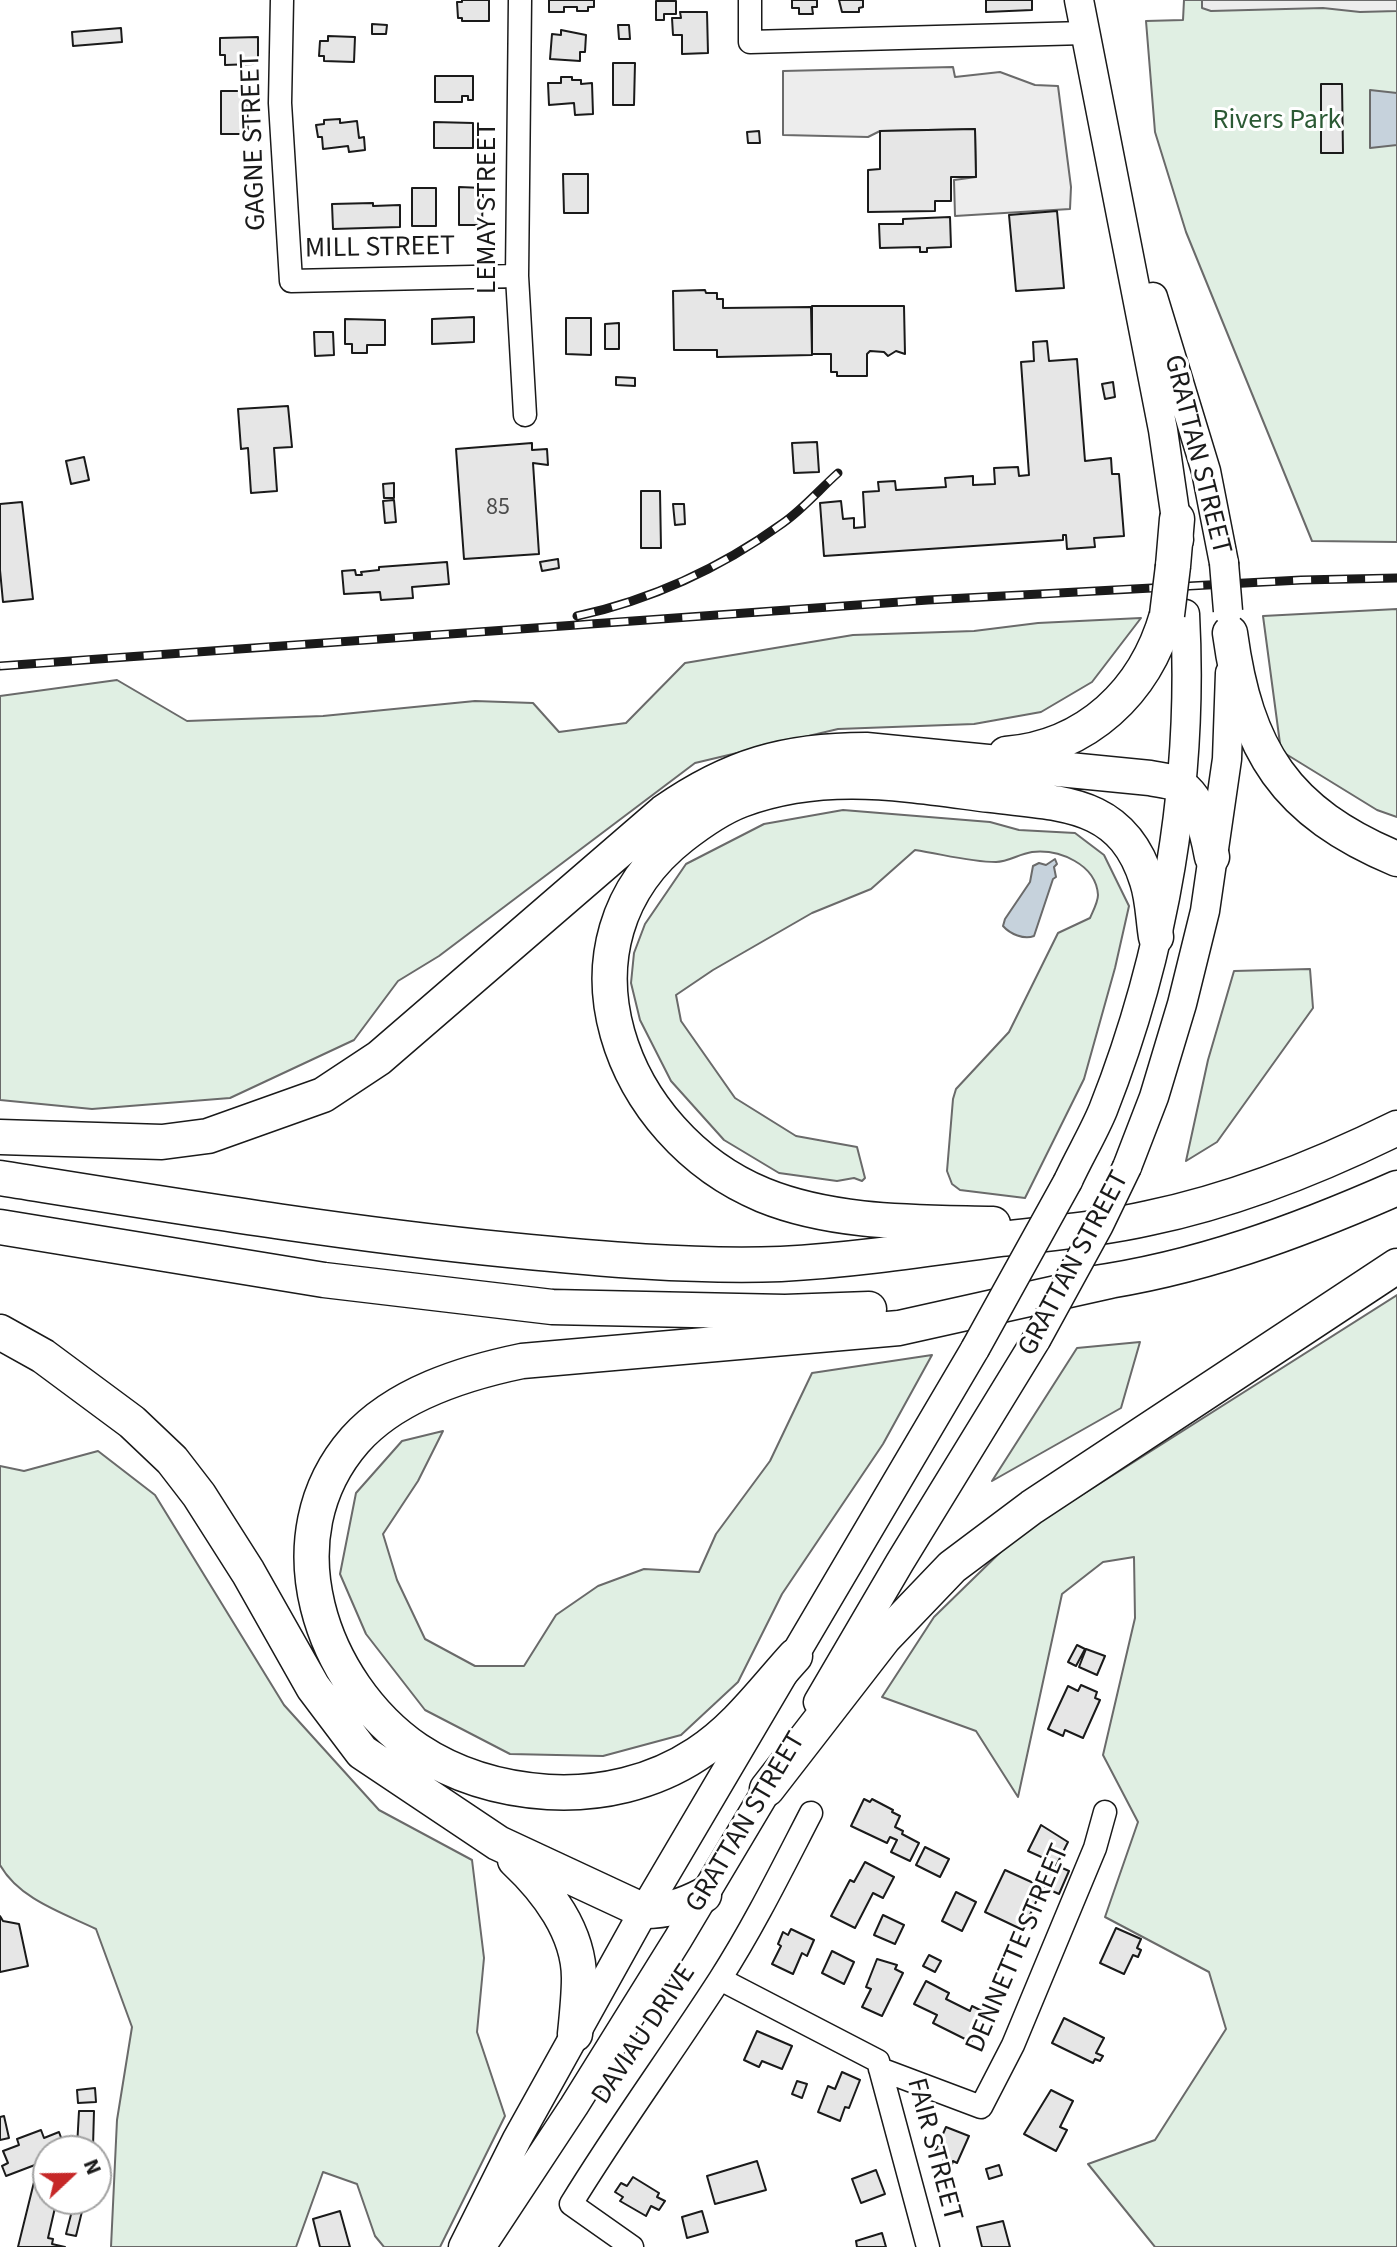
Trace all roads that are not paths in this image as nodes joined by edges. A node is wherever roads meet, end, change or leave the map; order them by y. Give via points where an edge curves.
1 (282, 0) edge
2 (520, 0) edge
3 (750, 0) edge
4 (1079, 0) edge
5 (1085, 33) junction
6 (1109, 159) junction
7 (517, 276) junction
8 (291, 281) joint
9 (525, 415) dead end
10 (1177, 519) joint
11 (1176, 615) junction
12 (1229, 622) junction
13 (937, 756) junction
14 (1181, 787) junction
15 (1212, 857) junction
16 (1397, 859) edge
17 (1156, 937) junction
18 (1397, 1128) edge
19 (0, 1137) edge
20 (0, 1178) edge
21 (1397, 1188) edge
22 (1145, 1219) junction
23 (0, 1227) edge
24 (1397, 1266) edge
25 (1110, 1281) junction
26 (0, 1332) edge
27 (795, 1656) junction
28 (767, 1789) junction
29 (1105, 1812) dead end
30 (811, 1813) dead end
31 (498, 1843) junction
32 (704, 1895) junction
33 (644, 1911) junction
34 (720, 1979) junction
35 (575, 2034) junction
36 (880, 2069) junction
37 (463, 2247) edge
38 (481, 2247) edge
39 (632, 2247) edge
40 (928, 2247) edge

1 - 8 street, GAGNE STREET via 280,103
2 - 7 street, LEMAY STREET
3 - 5 street via 750,42
4 - 5 main road, GRATTAN STREET
5 - 6 main road, GRATTAN STREET
6 - 10 main road, GRATTAN STREET
6 - 12 main road, GRATTAN STREET, bridge via 1214,502
7 - 8 street, MILL STREET
7 - 9 street, LEMAY STREET
10 - 11 highway, bridge
11 - 13 highway via 1115,708 1083,731 1009,754
11 - 14 main road, GRATTAN STREET via 1188,681
12 - 15 main road, GRATTAN STREET via 1227,759
12 - 16 highway via 1242,704 1278,775 1350,837
13 - 14 highway via 1150,778
13 - 19 highway via 807,752 750,765 711,782 664,812 379,1058 323,1095 208,1136 162,1142
14 - 15 highway via 1206,823
14 - 17 main road, GRATTAN STREET
15 - 28 main road, GRATTAN STREET, bridge via 1182,1004 1127,1167 1036,1340
17 - 22 highway via 1148,883 1138,857 1125,837 1085,809 904,784 818,781 740,801 704,820 660,856 638,884 619,923 610,983 624,1055 655,1112 692,1152 762,1194 815,1211 904,1221 1044,1225
17 - 27 main road, GRATTAN STREET, bridge via 1102,1113 1068,1181
18 - 22 highway via 1253,1190
20 - 22 highway via 414,1242 684,1263 876,1257
21 - 25 highway via 1263,1243
23 - 25 highway via 338,1282 552,1307 873,1309 950,1304
24 - 28 highway via 1044,1498 952,1567 884,1638
25 - 27 highway via 899,1328 495,1367 420,1395 371,1426 345,1454 318,1509 313,1589 322,1625 348,1677 405,1741 473,1778 528,1791 578,1793 654,1776 716,1741
26 - 31 highway via 43,1356 132,1422 172,1460 256,1585 313,1687 362,1752
27 - 33 main road, GRATTAN STREET
28 - 32 main road, GRATTAN STREET
29 - 36 street, DENNETTE STREET via 1013,2045 982,2106
30 - 34 street, DAVIAU DRIVE
31 - 33 highway
31 - 35 highway via 539,1882 570,1936 579,1974
32 - 33 highway via 665,1911
32 - 38 main road, GRATTAN STREET
33 - 35 main road, GRATTAN STREET
34 - 36 street via 878,2061
34 - 39 street, DAVIAU DRIVE via 571,2204
35 - 37 main road, GRATTAN STREET
36 - 40 street, FAIR STREET

